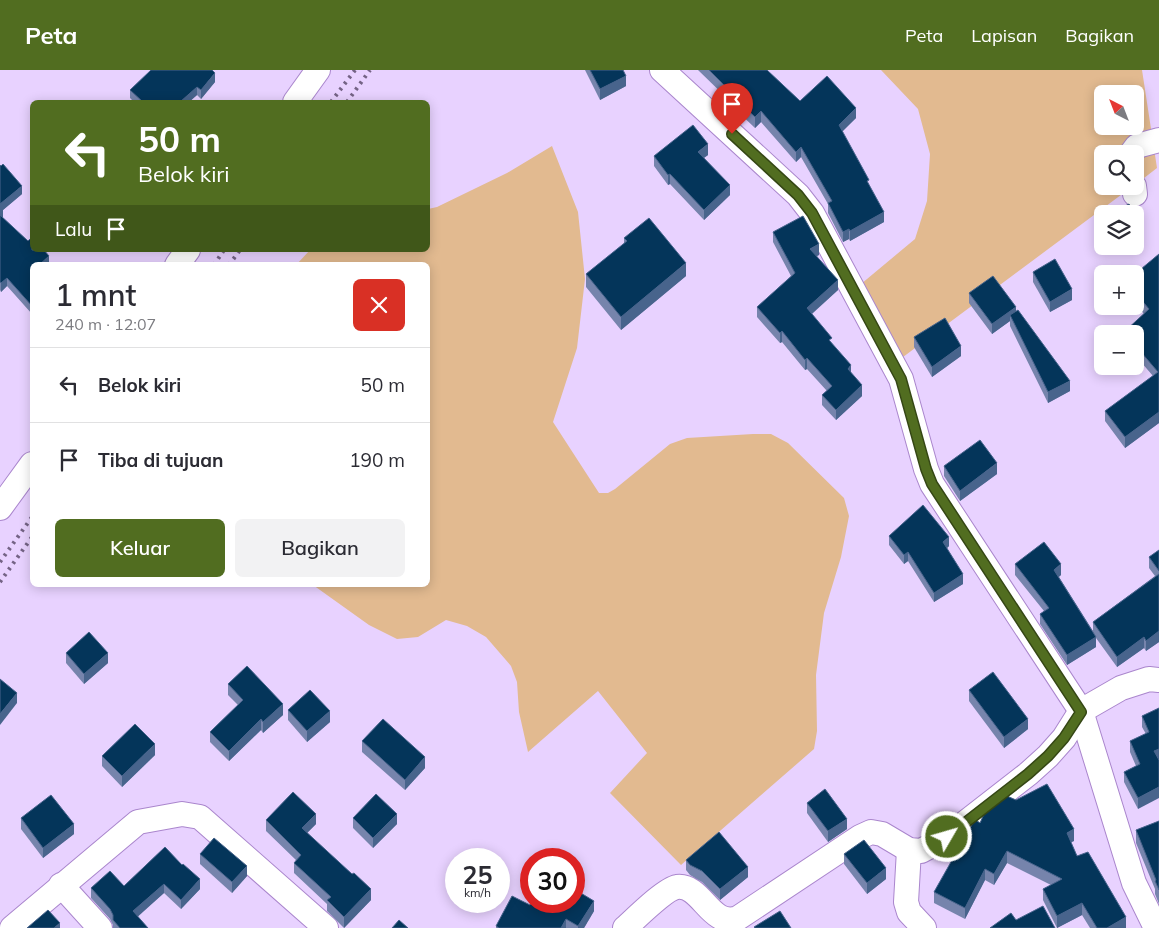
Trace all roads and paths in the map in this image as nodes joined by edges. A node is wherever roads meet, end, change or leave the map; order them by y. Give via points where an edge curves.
1 (318, 70) edge
2 (664, 71) edge
3 (296, 100) edge
4 (1159, 140) edge
5 (1141, 145) edge
6 (30, 467) edge
7 (0, 508) edge
8 (1159, 680) edge
9 (1081, 712) junction
10 (909, 850) junction
11 (61, 885) junction
12 (1154, 927) edge
13 (12, 928) edge
14 (100, 928) edge
15 (326, 928) edge
16 (625, 928) edge
17 (924, 928) edge

1 - 3 street
2 - 9 street via 798,195 812,213 901,379 932,484
4 - 5 street
6 - 7 street
8 - 9 street via 1149,679 1121,688
9 - 10 street via 1064,738 1028,774 947,837 921,851
9 - 12 street via 1134,883
10 - 16 street via 882,834 871,832 738,918 730,921 720,918 687,888 676,887
10 - 17 street via 906,902 909,912
11 - 13 street
11 - 14 street
11 - 15 street via 138,822 182,814 200,817

